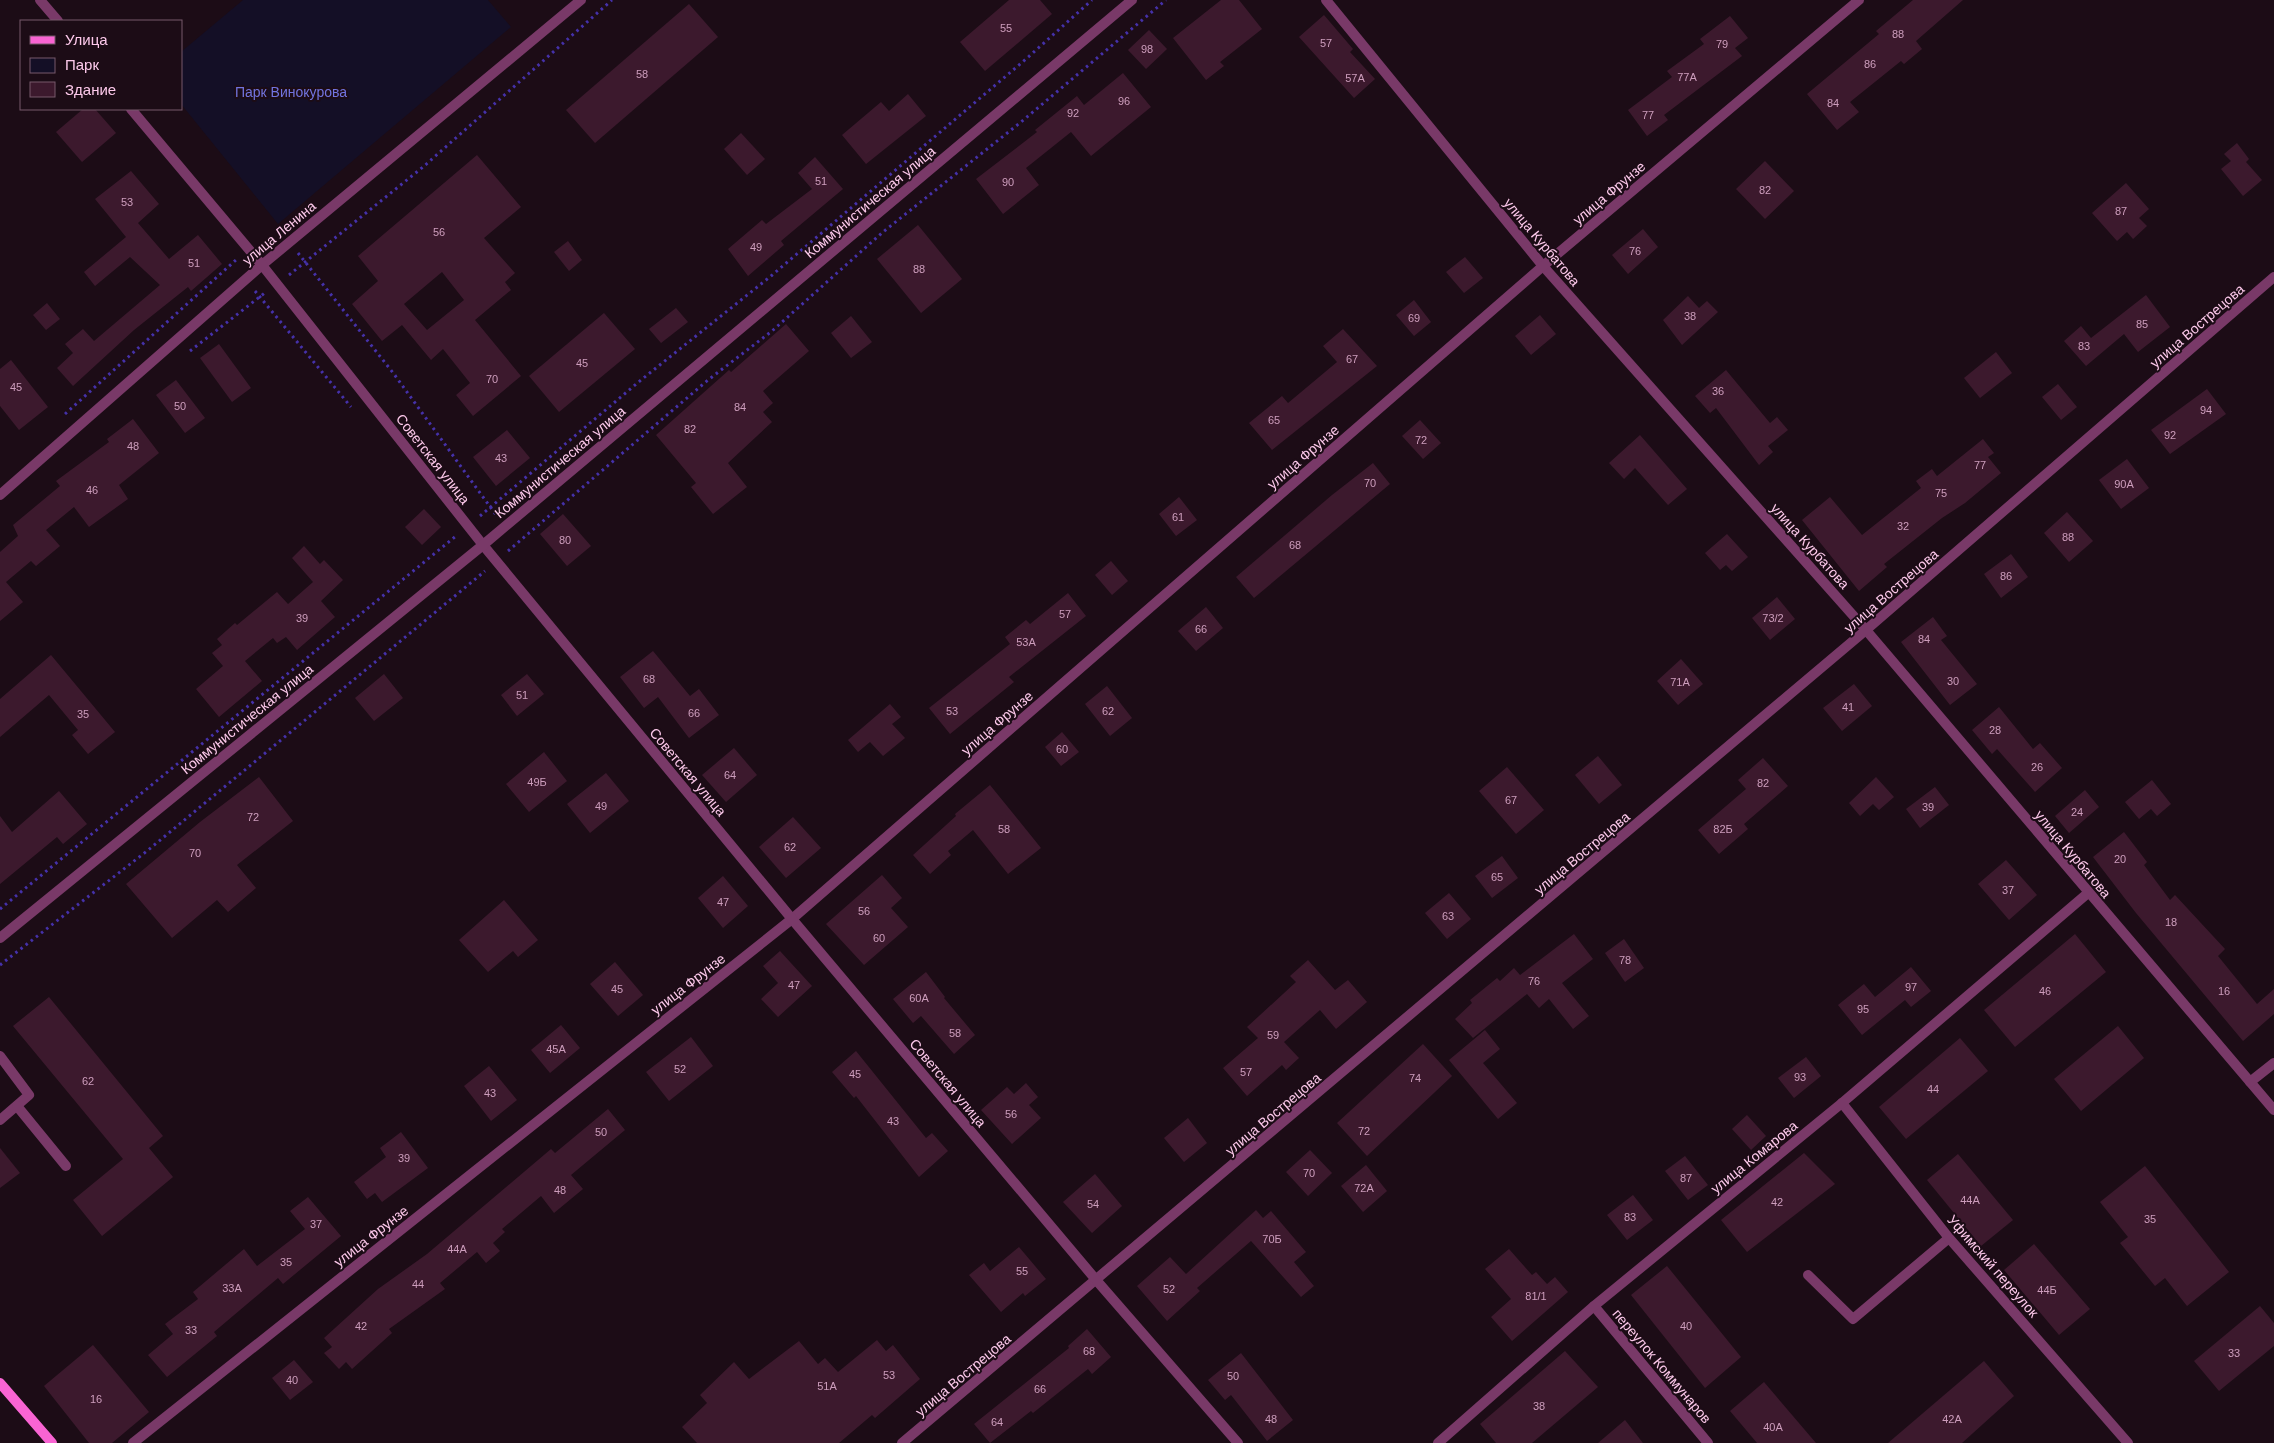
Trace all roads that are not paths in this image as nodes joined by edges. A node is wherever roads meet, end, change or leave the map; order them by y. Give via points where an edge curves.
1 (40, 0) edge
2 (581, 0) edge
3 (1132, 0) edge
4 (1326, 0) edge
5 (1859, 0) edge
6 (57, 20) edge
7 (132, 110) edge
8 (262, 265) junction
9 (1543, 266) junction
10 (2274, 277) edge
11 (0, 495) edge
12 (483, 545) junction
13 (1866, 630) junction
14 (2088, 893) junction
15 (792, 920) junction
16 (0, 938) edge
17 (0, 1056) edge
18 (2274, 1063) edge
19 (2250, 1082) junction
20 (1842, 1103) junction
21 (17, 1106) junction
22 (2274, 1110) edge
23 (0, 1120) edge
24 (66, 1166) dead end
25 (1949, 1238) junction
26 (1808, 1275) dead end
27 (1097, 1281) junction
28 (1594, 1306) junction
29 (0, 1383) edge
30 (52, 1443) edge
31 (133, 1443) edge
32 (902, 1443) edge
33 (1238, 1443) edge
34 (1438, 1443) edge
35 (1708, 1443) edge
36 (2128, 1443) edge

1 - 6 street
2 - 8 street, улица Ленина
3 - 12 street, Коммунистическая улица
4 - 9 street, улица Курбатова
5 - 9 street, улица Фрунзе
7 - 8 street, Советская улица
8 - 11 street, улица Ленина
8 - 12 street, Советская улица
9 - 13 street, улица Курбатова
9 - 15 street, улица Фрунзе
10 - 13 street, улица Вострецова
12 - 15 street, Советская улица
12 - 16 street, Коммунистическая улица
13 - 14 street, улица Курбатова
13 - 27 street, улица Вострецова
14 - 19 street, улица Курбатова
14 - 20 street, улица Комарова
15 - 27 street, Советская улица
15 - 31 street, улица Фрунзе
17 - 21 street via 29,1095
18 - 19 street
19 - 22 street, улица Курбатова
20 - 25 street, Уфимский переулок
20 - 28 street, улица Комарова
21 - 23 street
21 - 24 street
25 - 26 street via 1853,1319
25 - 36 street, Уфимский переулок
27 - 32 street, улица Вострецова
27 - 33 street, Советская улица
28 - 34 street, улица Комарова
28 - 35 street, переулок Коммунаров
29 - 30 main road

